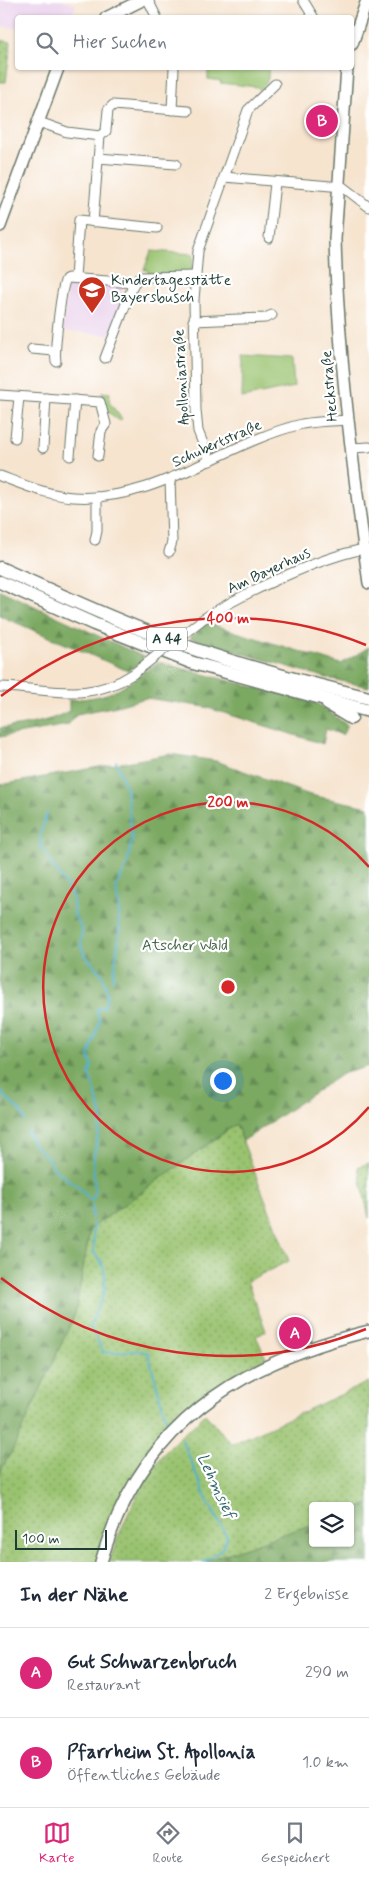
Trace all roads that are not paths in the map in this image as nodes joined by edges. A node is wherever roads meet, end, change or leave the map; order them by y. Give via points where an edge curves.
1 (142, 0) edge
2 (148, 0) edge
3 (303, 0) edge
4 (367, 0) edge
5 (112, 15) edge
6 (156, 15) edge
7 (312, 15) edge
8 (354, 38) edge
9 (57, 70) edge
10 (174, 70) edge
11 (347, 70) edge
12 (275, 84) dead end
13 (172, 110) junction
14 (188, 111) dead end
15 (39, 122) junction
16 (100, 136) junction
17 (98, 158) junction
18 (176, 164) dead end
19 (224, 176) junction
20 (275, 182) junction
21 (338, 186) junction
22 (369, 207) edge
23 (93, 222) junction
24 (0, 226) edge
25 (157, 228) dead end
26 (269, 238) dead end
27 (195, 276) junction
28 (75, 278) junction
29 (134, 283) junction
30 (272, 315) dead end
31 (193, 320) junction
32 (32, 349) dead end
33 (54, 351) junction
34 (105, 358) dead end
35 (56, 361) dead end
36 (0, 395) edge
37 (19, 397) junction
38 (46, 398) junction
39 (74, 400) junction
40 (348, 420) junction
41 (15, 438) dead end
42 (43, 448) dead end
43 (351, 448) junction
44 (369, 448) edge
45 (70, 456) dead end
46 (98, 456) dead end
47 (210, 460) junction
48 (0, 476) edge
49 (170, 479) junction
50 (97, 498) junction
51 (95, 540) dead end
52 (364, 549) junction
53 (169, 552) dead end
54 (0, 568) edge
55 (0, 582) edge
56 (369, 583) edge
57 (0, 687) edge
58 (369, 698) edge
59 (320, 699) junction
60 (369, 711) edge
61 (351, 718) dead end
62 (369, 1331) edge
63 (102, 1562) edge

1 - 5 main road
2 - 6 street
3 - 7 street
4 - 8 main road
9 - 15 main road
10 - 13 street
11 - 21 main road, Heckstraße
12 - 19 street, Apolloniastraße via 248,110
13 - 14 street
13 - 16 street via 110,106 106,131
15 - 16 street via 67,132
15 - 24 main road
16 - 17 street
17 - 18 street
17 - 23 street
19 - 20 street
19 - 27 street, Apolloniastraße via 198,251
20 - 21 street
20 - 26 street
21 - 22 street
21 - 40 main road, Heckstraße via 336,266
23 - 25 street
23 - 28 street via 79,220
27 - 29 street via 140,277
27 - 31 street, Apolloniastraße
28 - 29 street
28 - 33 street via 64,282
29 - 34 street
30 - 31 street, Apolloniastraße via 265,318
31 - 47 street, Apolloniastraße via 198,431
32 - 33 street
33 - 35 street
36 - 37 street
37 - 38 street
37 - 41 street
38 - 39 street
38 - 42 street
39 - 45 street
39 - 46 street via 100,402 106,424 101,431
40 - 43 main road, Heckstraße
40 - 47 street, Schubertstraße via 297,426
43 - 44 street
43 - 52 main road, Heckstraße
47 - 49 street, Schubertstraße
48 - 50 street, Schubertstraße via 41,492
49 - 50 street, Schubertstraße via 122,495
49 - 53 street via 172,542
50 - 51 street
52 - 56 main road, Heckstraße
52 - 57 street, Am Bayerhaus, bridge via 288,576 203,619 117,685 88,692
54 - 58 highway, A 44 via 100,614 197,650
55 - 59 highway, A 44 via 94,624 194,662
59 - 60 highway, A 44
59 - 61 highway
62 - 63 main road via 278,1359 230,1385 200,1407 169,1437 134,1484 116,1519

